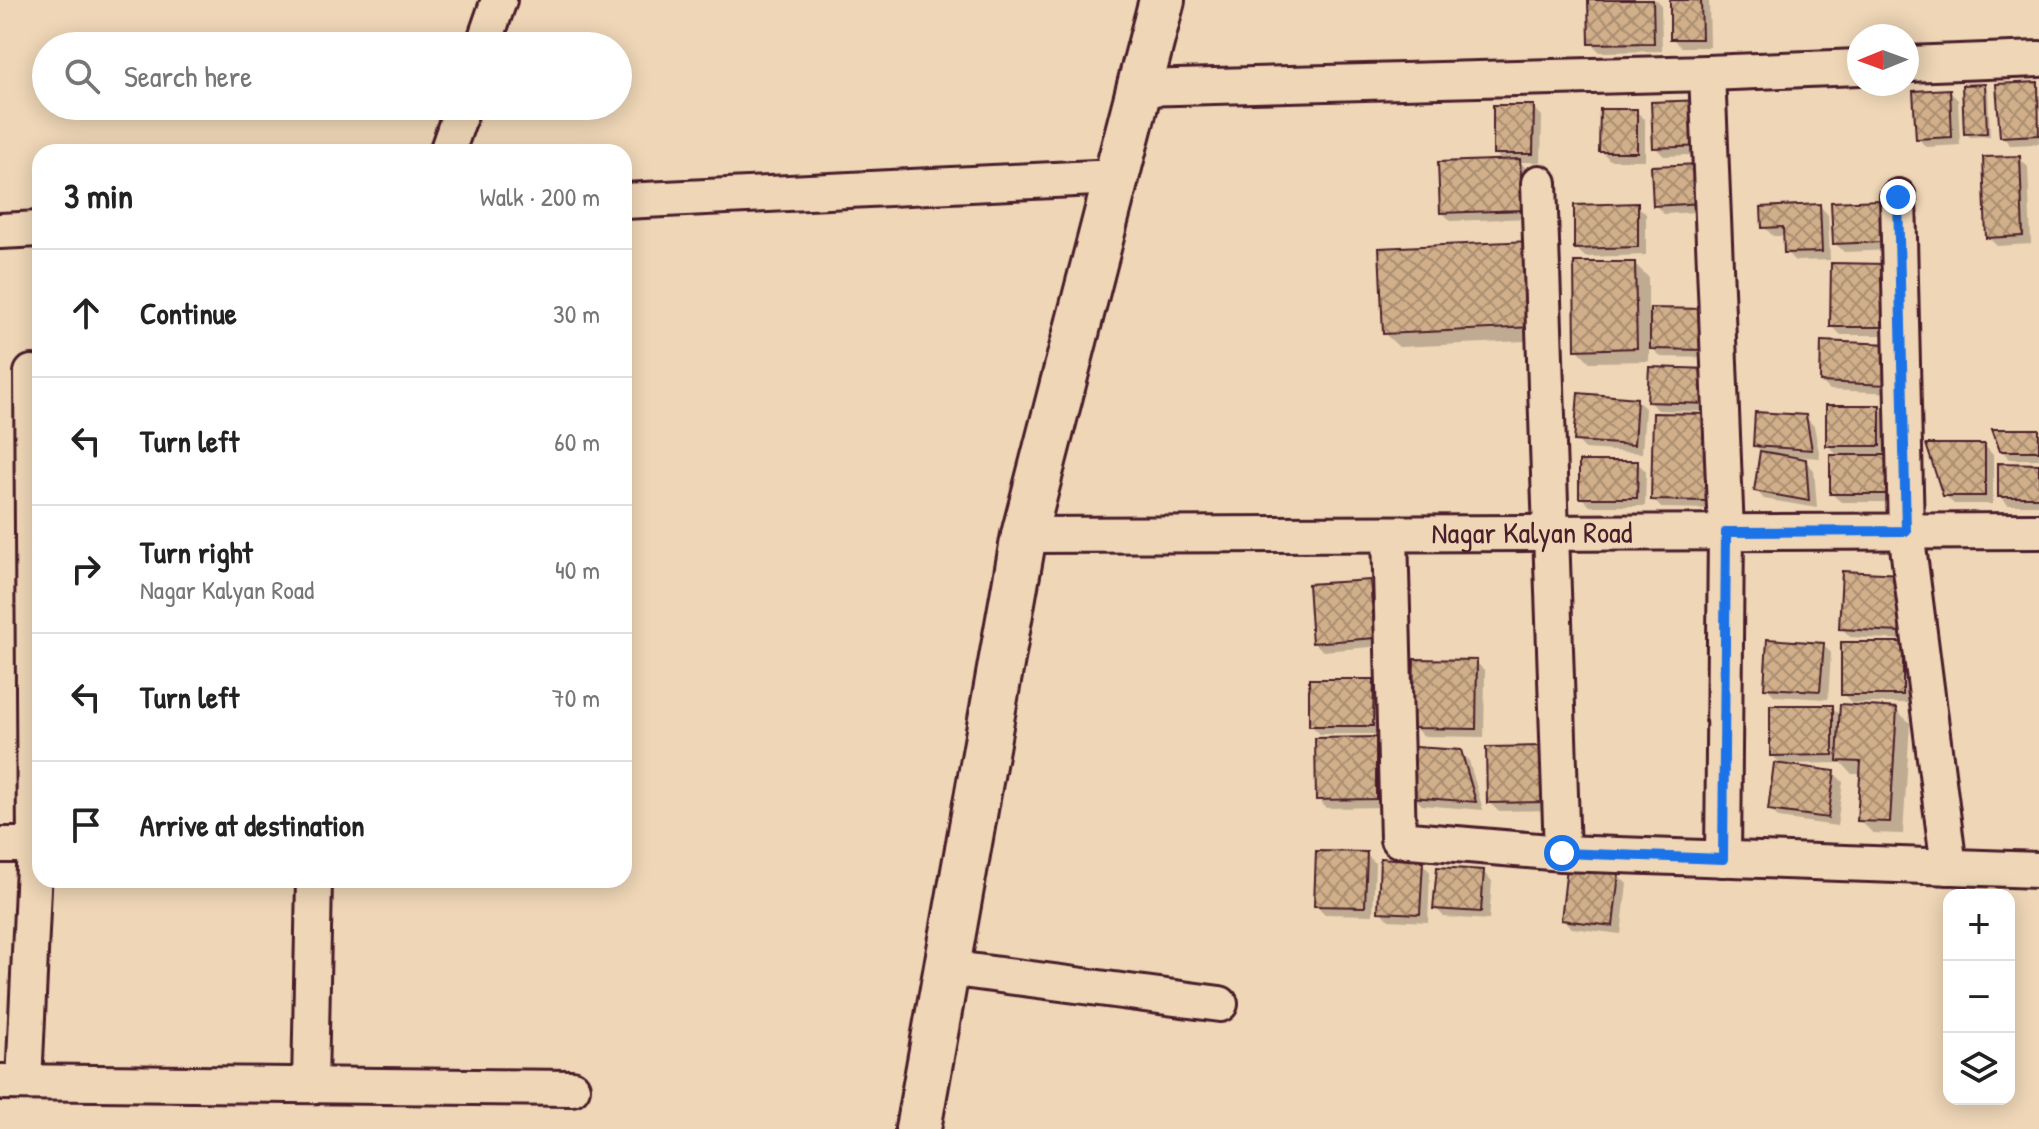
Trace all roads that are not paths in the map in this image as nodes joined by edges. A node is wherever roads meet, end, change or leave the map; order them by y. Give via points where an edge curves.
1 (499, 0) edge
2 (1162, 0) edge
3 (488, 32) edge
4 (2039, 59) edge
5 (1919, 64) edge
6 (1847, 67) edge
7 (1707, 73) junction
8 (1139, 88) junction
9 (458, 120) edge
10 (450, 144) edge
11 (1116, 177) junction
12 (1539, 183) dead end
13 (1898, 197) dead end
14 (632, 201) edge
15 (32, 229) edge
16 (0, 231) edge
17 (1906, 531) junction
18 (2039, 531) edge
19 (1726, 532) junction
20 (1550, 533) junction
21 (1390, 534) junction
22 (1024, 535) junction
23 (0, 845) edge
24 (32, 845) edge
25 (1562, 853) junction
26 (1723, 859) junction
27 (1949, 867) junction
28 (2039, 870) edge
29 (32, 888) edge
30 (314, 888) edge
31 (947, 968) junction
32 (1220, 1004) dead end
33 (12, 1082) edge
34 (310, 1085) junction
35 (572, 1088) dead end
36 (918, 1129) edge

1 - 3 street
2 - 8 highway
4 - 5 street
6 - 7 street
7 - 8 street
7 - 19 street
8 - 11 highway
9 - 10 street
11 - 14 street
11 - 22 highway
12 - 20 street
13 - 17 street
15 - 16 street
17 - 18 street, Nagar Kalyan Road
17 - 19 street, Nagar Kalyan Road
17 - 27 street
19 - 20 street, Nagar Kalyan Road
19 - 26 street
20 - 21 street, Nagar Kalyan Road
20 - 25 street
21 - 22 street, Nagar Kalyan Road
21 - 25 street via 1398,839
22 - 31 highway
23 - 24 street
25 - 26 street
26 - 27 street
27 - 28 street
29 - 33 street
30 - 34 street
31 - 32 street
31 - 36 highway
33 - 34 street
34 - 35 street

